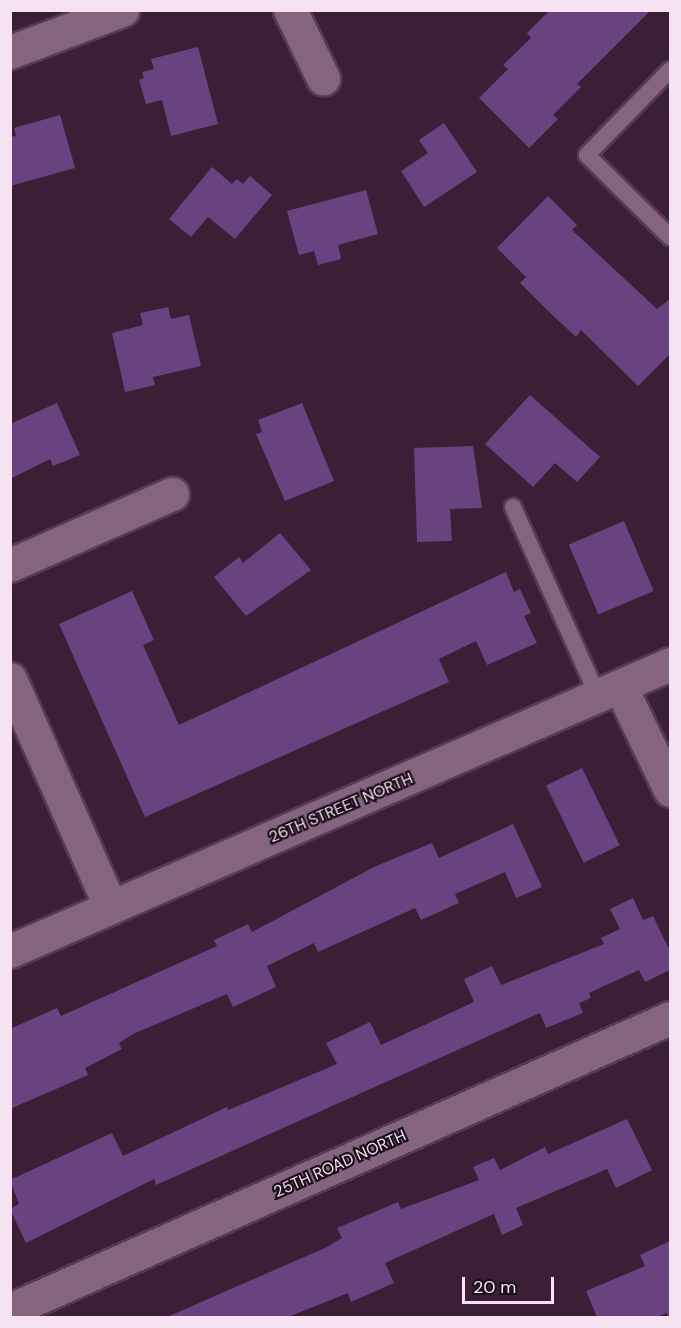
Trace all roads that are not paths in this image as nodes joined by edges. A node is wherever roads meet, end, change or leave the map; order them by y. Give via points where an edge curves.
1 (122, 10) edge
2 (290, 10) edge
3 (10, 52) edge
4 (670, 70) edge
5 (323, 78) dead end
6 (670, 237) edge
7 (172, 494) dead end
8 (513, 507) dead end
9 (10, 565) edge
10 (670, 664) edge
11 (10, 680) edge
12 (610, 693) junction
13 (670, 790) edge
14 (110, 906) junction
15 (10, 951) edge
16 (670, 1018) edge
17 (10, 1310) edge

1 - 3 street
2 - 5 street
4 - 6 lane via 587,155
7 - 9 street
8 - 12 lane
10 - 12 street, 26TH STREET NORTH
11 - 14 street
12 - 13 street
12 - 14 street, 26TH STREET NORTH
14 - 15 street, 26TH STREET NORTH
16 - 17 street, 25TH ROAD NORTH

